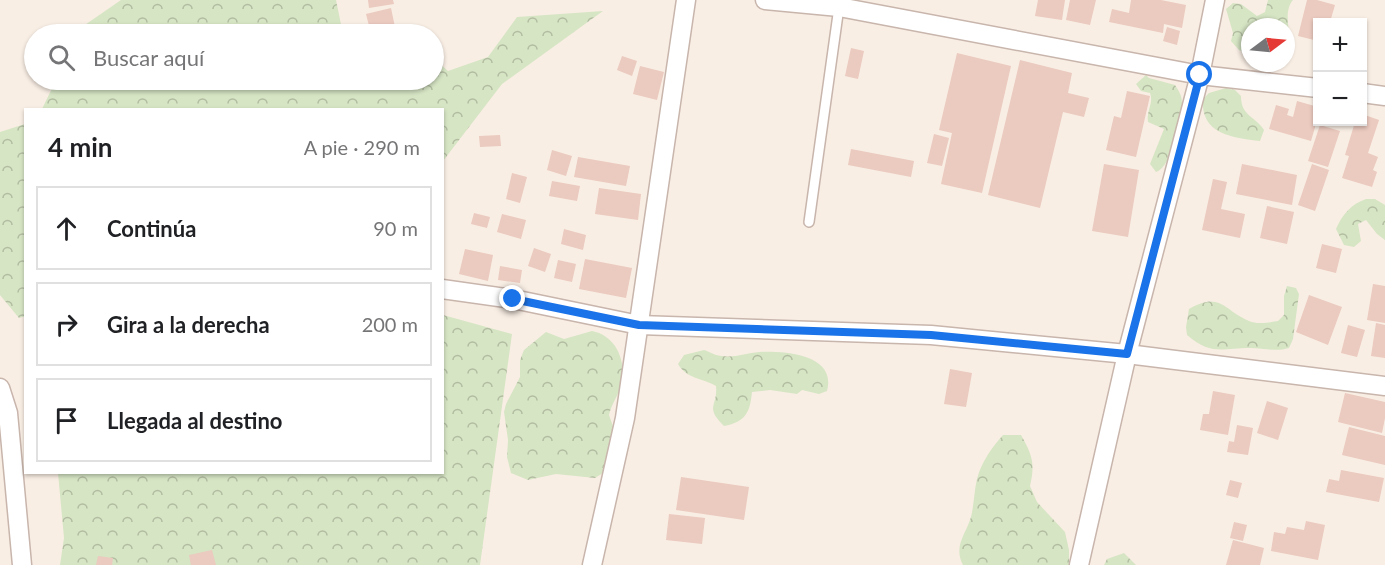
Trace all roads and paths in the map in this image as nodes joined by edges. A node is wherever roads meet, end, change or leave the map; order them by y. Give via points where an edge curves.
1 (686, 0) edge
2 (765, 0) edge
3 (1215, 0) edge
4 (839, 7) junction
5 (1200, 75) junction
6 (1313, 88) edge
7 (1367, 94) edge
8 (1385, 96) edge
9 (809, 222) dead end
10 (444, 289) edge
11 (639, 325) junction
12 (1127, 354) junction
13 (1385, 386) edge
14 (0, 388) edge
15 (4, 412) edge
16 (22, 565) edge
17 (592, 565) edge
18 (1079, 565) edge

1 - 11 street
2 - 4 street
3 - 5 street
4 - 5 street
4 - 9 lane
5 - 6 street
5 - 12 street
7 - 8 street
10 - 11 street
11 - 12 street via 931,335
11 - 17 street via 625,418
12 - 13 street
12 - 18 street
14 - 15 street
15 - 16 street

